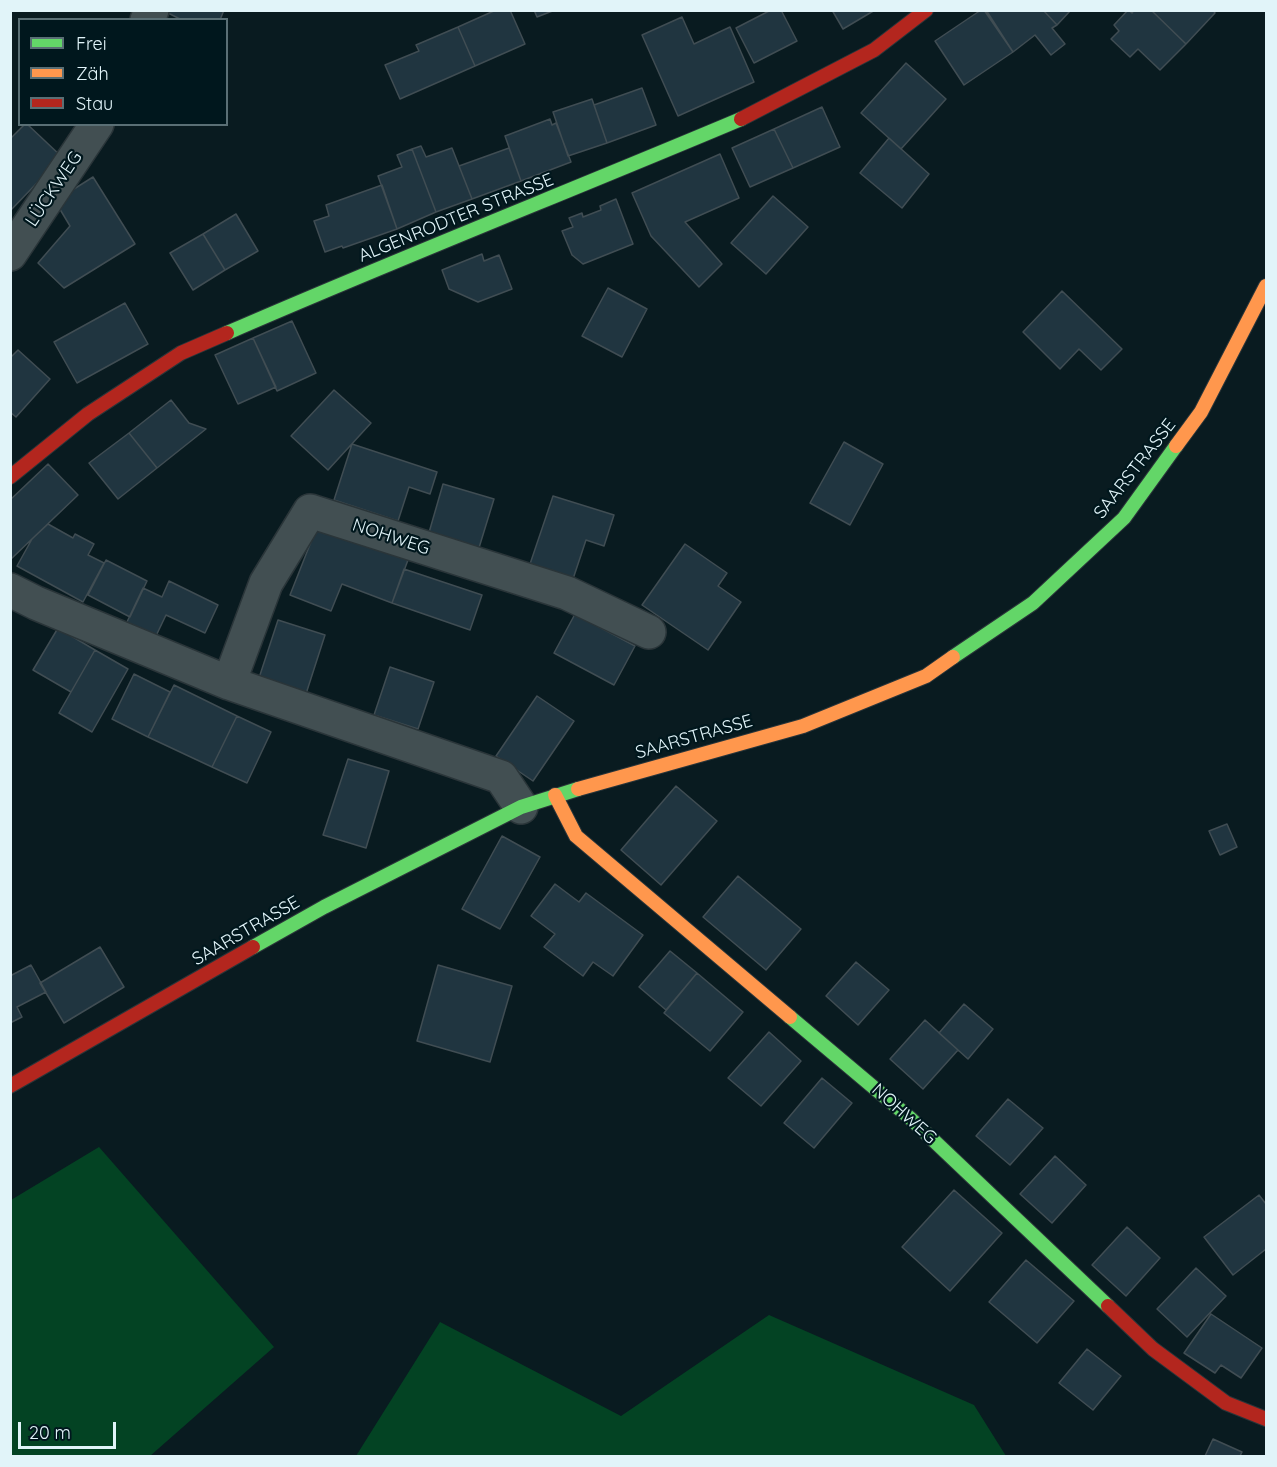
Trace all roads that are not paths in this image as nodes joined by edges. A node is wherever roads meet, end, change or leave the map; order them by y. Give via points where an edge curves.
1 (926, 10) edge
2 (96, 126) edge
3 (10, 254) edge
4 (1266, 286) edge
5 (10, 477) edge
6 (10, 590) edge
7 (649, 632) dead end
8 (229, 683) junction
9 (555, 795) junction
10 (521, 807) junction
11 (10, 1086) edge
12 (1266, 1419) edge

1 - 5 street, ALGENRODTER STRASSE via 874,50 752,114 181,353 88,414
2 - 3 street, LÜCKWEG
4 - 9 street, SAARSTRASSE via 1202,412 1124,518 1033,603 926,676 803,726
6 - 8 street
7 - 8 street, NOHWEG via 567,593 309,511 266,583
8 - 10 street via 501,777
9 - 10 street, SAARSTRASSE
9 - 12 street, NOHWEG via 576,836 910,1118 1153,1349 1226,1403
10 - 11 street, SAARSTRASSE via 324,907

